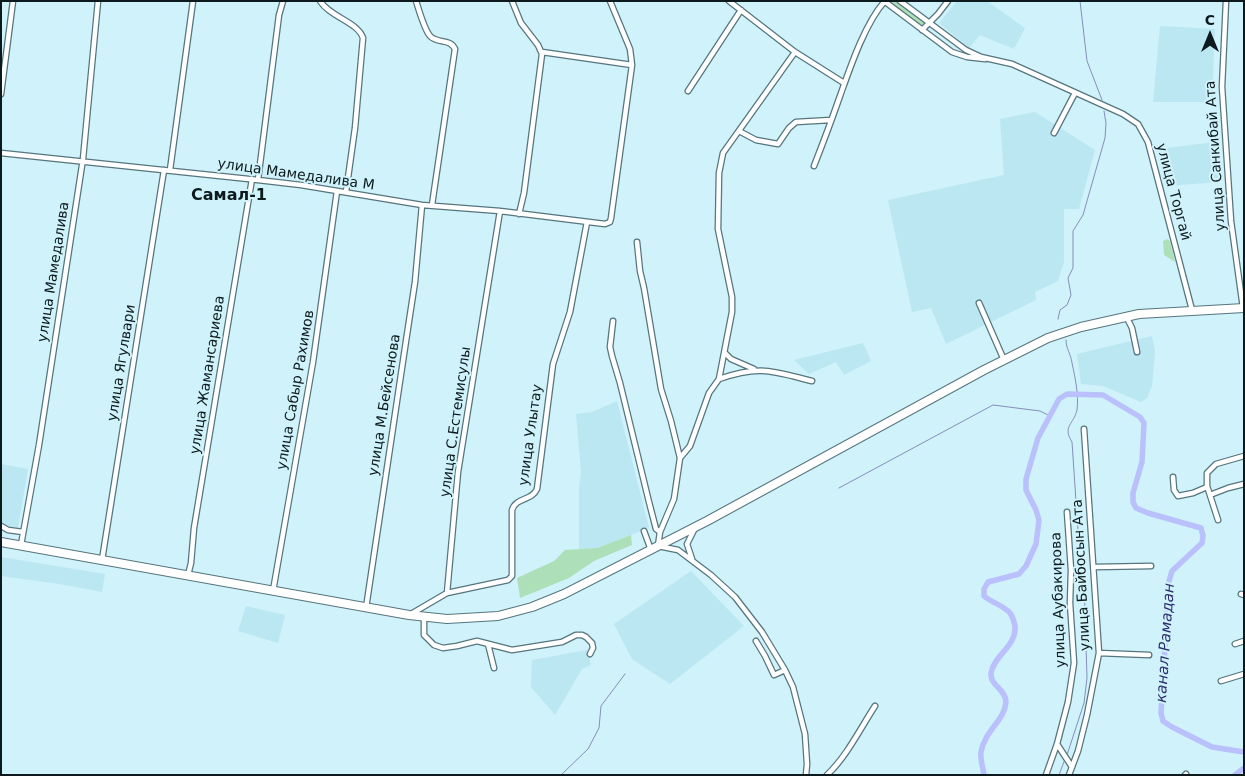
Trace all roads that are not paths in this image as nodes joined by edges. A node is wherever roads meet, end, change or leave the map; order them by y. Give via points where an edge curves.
1 (13, 1) edge
2 (98, 1) edge
3 (193, 1) edge
4 (283, 1) edge
5 (320, 1) edge
6 (416, 1) edge
7 (512, 1) edge
8 (610, 1) edge
9 (729, 1) edge
10 (900, 1) edge
11 (948, 1) edge
12 (1226, 1) edge
13 (884, 2) edge
14 (742, 10) junction
15 (928, 22) junction
16 (922, 30) junction
17 (542, 52) junction
18 (795, 52) junction
19 (989, 59) junction
20 (632, 64) junction
21 (844, 83) junction
22 (688, 92) dead end
23 (1074, 93) junction
24 (1, 94) edge
25 (831, 120) junction
26 (739, 132) junction
27 (1054, 133) dead end
28 (1, 154) edge
29 (82, 162) junction
30 (814, 166) dead end
31 (164, 170) junction
32 (170, 170) junction
33 (252, 179) junction
34 (258, 180) junction
35 (337, 191) junction
36 (346, 192) junction
37 (422, 205) junction
38 (432, 206) junction
39 (500, 211) junction
40 (519, 214) junction
41 (587, 222) junction
42 (636, 242) dead end
43 (979, 303) dead end
44 (1244, 308) edge
45 (1192, 310) junction
46 (1126, 316) junction
47 (613, 321) dead end
48 (725, 352) junction
49 (1137, 352) dead end
50 (1004, 360) junction
51 (757, 370) junction
52 (719, 379) junction
53 (812, 381) dead end
54 (1084, 429) dead end
55 (1244, 456) edge
56 (680, 458) junction
57 (1173, 477) dead end
58 (1244, 484) edge
59 (1208, 487) junction
60 (1210, 496) junction
61 (1067, 512) dead end
62 (1218, 520) dead end
63 (1, 526) edge
64 (697, 526) junction
65 (644, 531) dead end
66 (23, 532) junction
67 (660, 532) junction
68 (1, 542) edge
69 (21, 545) junction
70 (654, 548) junction
71 (102, 560) junction
72 (693, 560) junction
73 (1152, 566) dead end
74 (1095, 567) junction
75 (188, 575) junction
76 (272, 592) junction
77 (448, 594) junction
78 (366, 608) junction
79 (409, 615) junction
80 (424, 617) junction
81 (756, 641) dead end
82 (1244, 641) edge
83 (488, 644) junction
84 (1235, 644) dead end
85 (1099, 652) junction
86 (590, 654) dead end
87 (1149, 655) dead end
88 (494, 668) dead end
89 (785, 670) junction
90 (1244, 674) edge
91 (1221, 681) dead end
92 (875, 706) dead end
93 (1057, 744) junction
94 (1072, 767) junction
95 (806, 775) edge
96 (827, 775) edge
97 (1046, 775) edge
98 (1069, 775) edge

1 - 24 street
2 - 29 street, улица Мамедалива
3 - 32 street
4 - 34 street
5 - 36 street via 326,9 359,30 364,38
6 - 38 street via 430,35 450,42 455,48
7 - 17 street via 521,23
8 - 20 street via 630,48
9 - 14 street
10 - 15 street, улица Торгай
11 - 15 street
12 - 44 street, улица Санкибай Ата via 1222,95 1231,221
13 - 16 street, улица Торгай
13 - 21 street
14 - 18 street
14 - 22 street
15 - 16 street
15 - 19 street, улица Торгай via 966,50
16 - 19 street, улица Торгай via 958,55
17 - 20 street
17 - 40 street
18 - 21 street
18 - 26 street
19 - 23 street, улица Торгай via 1012,64
20 - 41 street, улица Мамедалива М via 610,222
21 - 25 street
23 - 27 street
23 - 45 street, улица Торгай via 1123,114 1138,124 1145,134
25 - 26 street via 796,122 778,144 756,140
25 - 30 street
26 - 48 street via 724,153 719,174 718,228 733,305
28 - 29 street, улица Мамедалива М
29 - 31 street, улица Мамедалива М
29 - 66 street, улица Мамедалива
31 - 32 street, улица Мамедалива М
31 - 71 street, улица Ягулвари
32 - 33 street, улица Мамедалива М
33 - 34 street, улица Мамедалива М
33 - 75 street, улица Жамансариева
34 - 35 street, улица Мамедалива М
35 - 36 street, улица Мамедалива М
35 - 76 street, улица Сабыр Рахимов via 316,344
36 - 37 street, улица Мамедалива М
37 - 38 street, улица Мамедалива М
37 - 78 street, улица М.Бейсенова via 415,282
38 - 39 street, улица Мамедалива М
39 - 40 street, улица Мамедалива М
39 - 77 street, улица С.Естемисулы via 458,472
40 - 41 street, улица Мамедалива М
41 - 77 street, улица Улытау via 570,312 553,364 537,489 532,496 515,504 512,510 512,576 508,580
42 - 56 street via 661,389
43 - 50 street
44 - 45 highway
45 - 46 highway
46 - 49 street
46 - 50 highway via 1064,332
47 - 67 street via 610,347 656,528
48 - 51 street via 731,359
48 - 52 street
50 - 64 highway
51 - 52 street
51 - 53 street
52 - 56 street via 709,393 690,446
54 - 74 street, улица Байбосын Ата
55 - 59 street via 1216,464 1208,470 1204,477
56 - 67 street via 674,499
57 - 59 street via 1178,496
58 - 60 street
59 - 60 street
60 - 62 street
61 - 93 street, улица Аубакирова via 1074,663
63 - 66 street
64 - 70 highway
64 - 72 street via 687,544
65 - 70 street
66 - 69 street, улица Мамедалива
67 - 70 street
68 - 69 highway
69 - 71 highway
70 - 72 street via 678,550
70 - 80 highway via 532,607 480,618
71 - 75 highway
72 - 89 street via 747,610
73 - 74 street
74 - 85 street, улица Байбосын Ата
75 - 76 highway
76 - 78 highway
77 - 79 street
78 - 79 highway
79 - 80 highway
80 - 83 street via 424,635 434,645 443,648 472,641
81 - 89 street via 774,674
82 - 84 street
83 - 86 street via 512,650 562,642 580,635 592,643
83 - 88 street
85 - 87 street
85 - 94 street, улица Байбосын Ата via 1091,702
89 - 95 street via 802,719
90 - 91 street
92 - 96 street via 835,768
93 - 94 street
93 - 97 street, улица Аубакирова
94 - 98 street, улица Байбосын Ата

